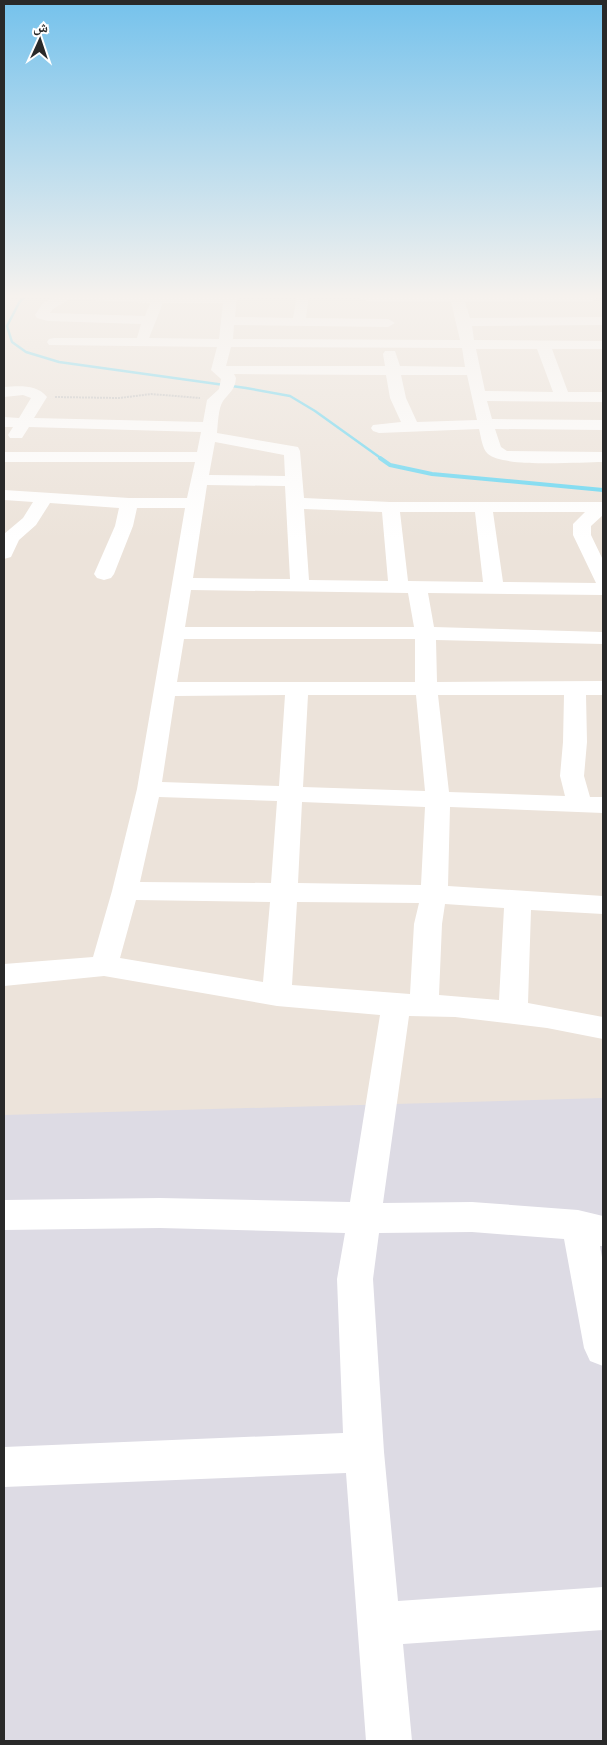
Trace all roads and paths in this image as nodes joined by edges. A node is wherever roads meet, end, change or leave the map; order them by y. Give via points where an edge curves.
1 (227, 376) edge
2 (393, 376) edge
3 (475, 376) edge
4 (554, 376) edge
5 (4, 392) edge
6 (478, 396) junction
7 (562, 396) junction
8 (39, 397) junction
9 (603, 397) edge
10 (215, 400) junction
11 (4, 422) edge
12 (22, 422) junction
13 (486, 424) junction
14 (603, 425) edge
15 (411, 426) junction
16 (378, 428) dead end
17 (209, 431) junction
18 (205, 457) junction
19 (603, 457) edge
20 (5, 458) edge
21 (201, 480) junction
22 (295, 480) junction
23 (4, 495) edge
24 (44, 498) junction
25 (129, 503) junction
26 (195, 503) junction
27 (296, 503) junction
28 (390, 508) junction
29 (483, 508) junction
30 (602, 508) edge
31 (4, 553) edge
32 (104, 574) dead end
33 (603, 579) edge
34 (183, 584) junction
35 (300, 586) junction
36 (408, 588) junction
37 (494, 588) junction
38 (603, 589) edge
39 (175, 633) junction
40 (425, 633) junction
41 (603, 638) edge
42 (426, 688) junction
43 (575, 688) junction
44 (603, 688) edge
45 (166, 689) junction
46 (297, 689) junction
47 (149, 789) junction
48 (290, 793) junction
49 (438, 798) junction
50 (592, 805) edge
51 (126, 892) junction
52 (284, 892) junction
53 (434, 894) junction
54 (518, 901) junction
55 (603, 905) edge
56 (104, 966) junction
57 (4, 975) edge
58 (277, 995) junction
59 (410, 1005) junction
60 (513, 1013) junction
61 (603, 1028) edge
62 (4, 1215) edge
63 (364, 1218) junction
64 (591, 1228) edge
65 (603, 1348) edge
66 (364, 1452) junction
67 (4, 1467) edge
68 (603, 1609) edge
69 (379, 1624) junction
70 (389, 1741) edge

1 - 10 street via 229,386
2 - 15 street via 398,398
3 - 6 street
4 - 7 street
5 - 8 street via 28,391
6 - 7 street
6 - 13 street
7 - 9 street
8 - 10 path via 119,398 151,394
8 - 12 street
10 - 17 street
11 - 12 street
12 - 17 street
12 - 20 street
13 - 14 street
13 - 15 street
13 - 19 street via 493,450 502,455
15 - 16 street
17 - 18 street
17 - 22 street via 292,451
18 - 20 street
18 - 21 street
21 - 22 street
21 - 26 street
22 - 27 street
23 - 24 street
24 - 25 street
24 - 31 street via 30,521 11,537
25 - 26 street
25 - 32 street via 124,526
26 - 34 street
27 - 28 street
27 - 35 street
28 - 29 street
28 - 36 street
29 - 30 street
29 - 37 street
30 - 33 street via 582,524 582,536
34 - 35 street
34 - 39 street
35 - 36 street
36 - 37 street
36 - 40 street
37 - 38 street
39 - 40 street
39 - 45 street
40 - 41 street
40 - 42 street
42 - 43 street
42 - 46 street
42 - 49 street
43 - 44 street
43 - 50 street via 572,776
45 - 46 street
45 - 47 street
46 - 48 street
47 - 48 street
47 - 51 street
48 - 49 street
48 - 52 street
49 - 50 street
49 - 53 street
51 - 52 street
51 - 56 street
52 - 53 street
52 - 58 street
53 - 54 street
53 - 59 street
54 - 55 street
54 - 60 street
56 - 57 street
56 - 58 street
58 - 59 street
59 - 60 street
59 - 63 street
60 - 61 street
62 - 63 street via 160,1213
63 - 64 street via 472,1217
63 - 66 street via 355,1279
64 - 65 street
66 - 67 street
66 - 69 street
68 - 69 street
69 - 70 street

